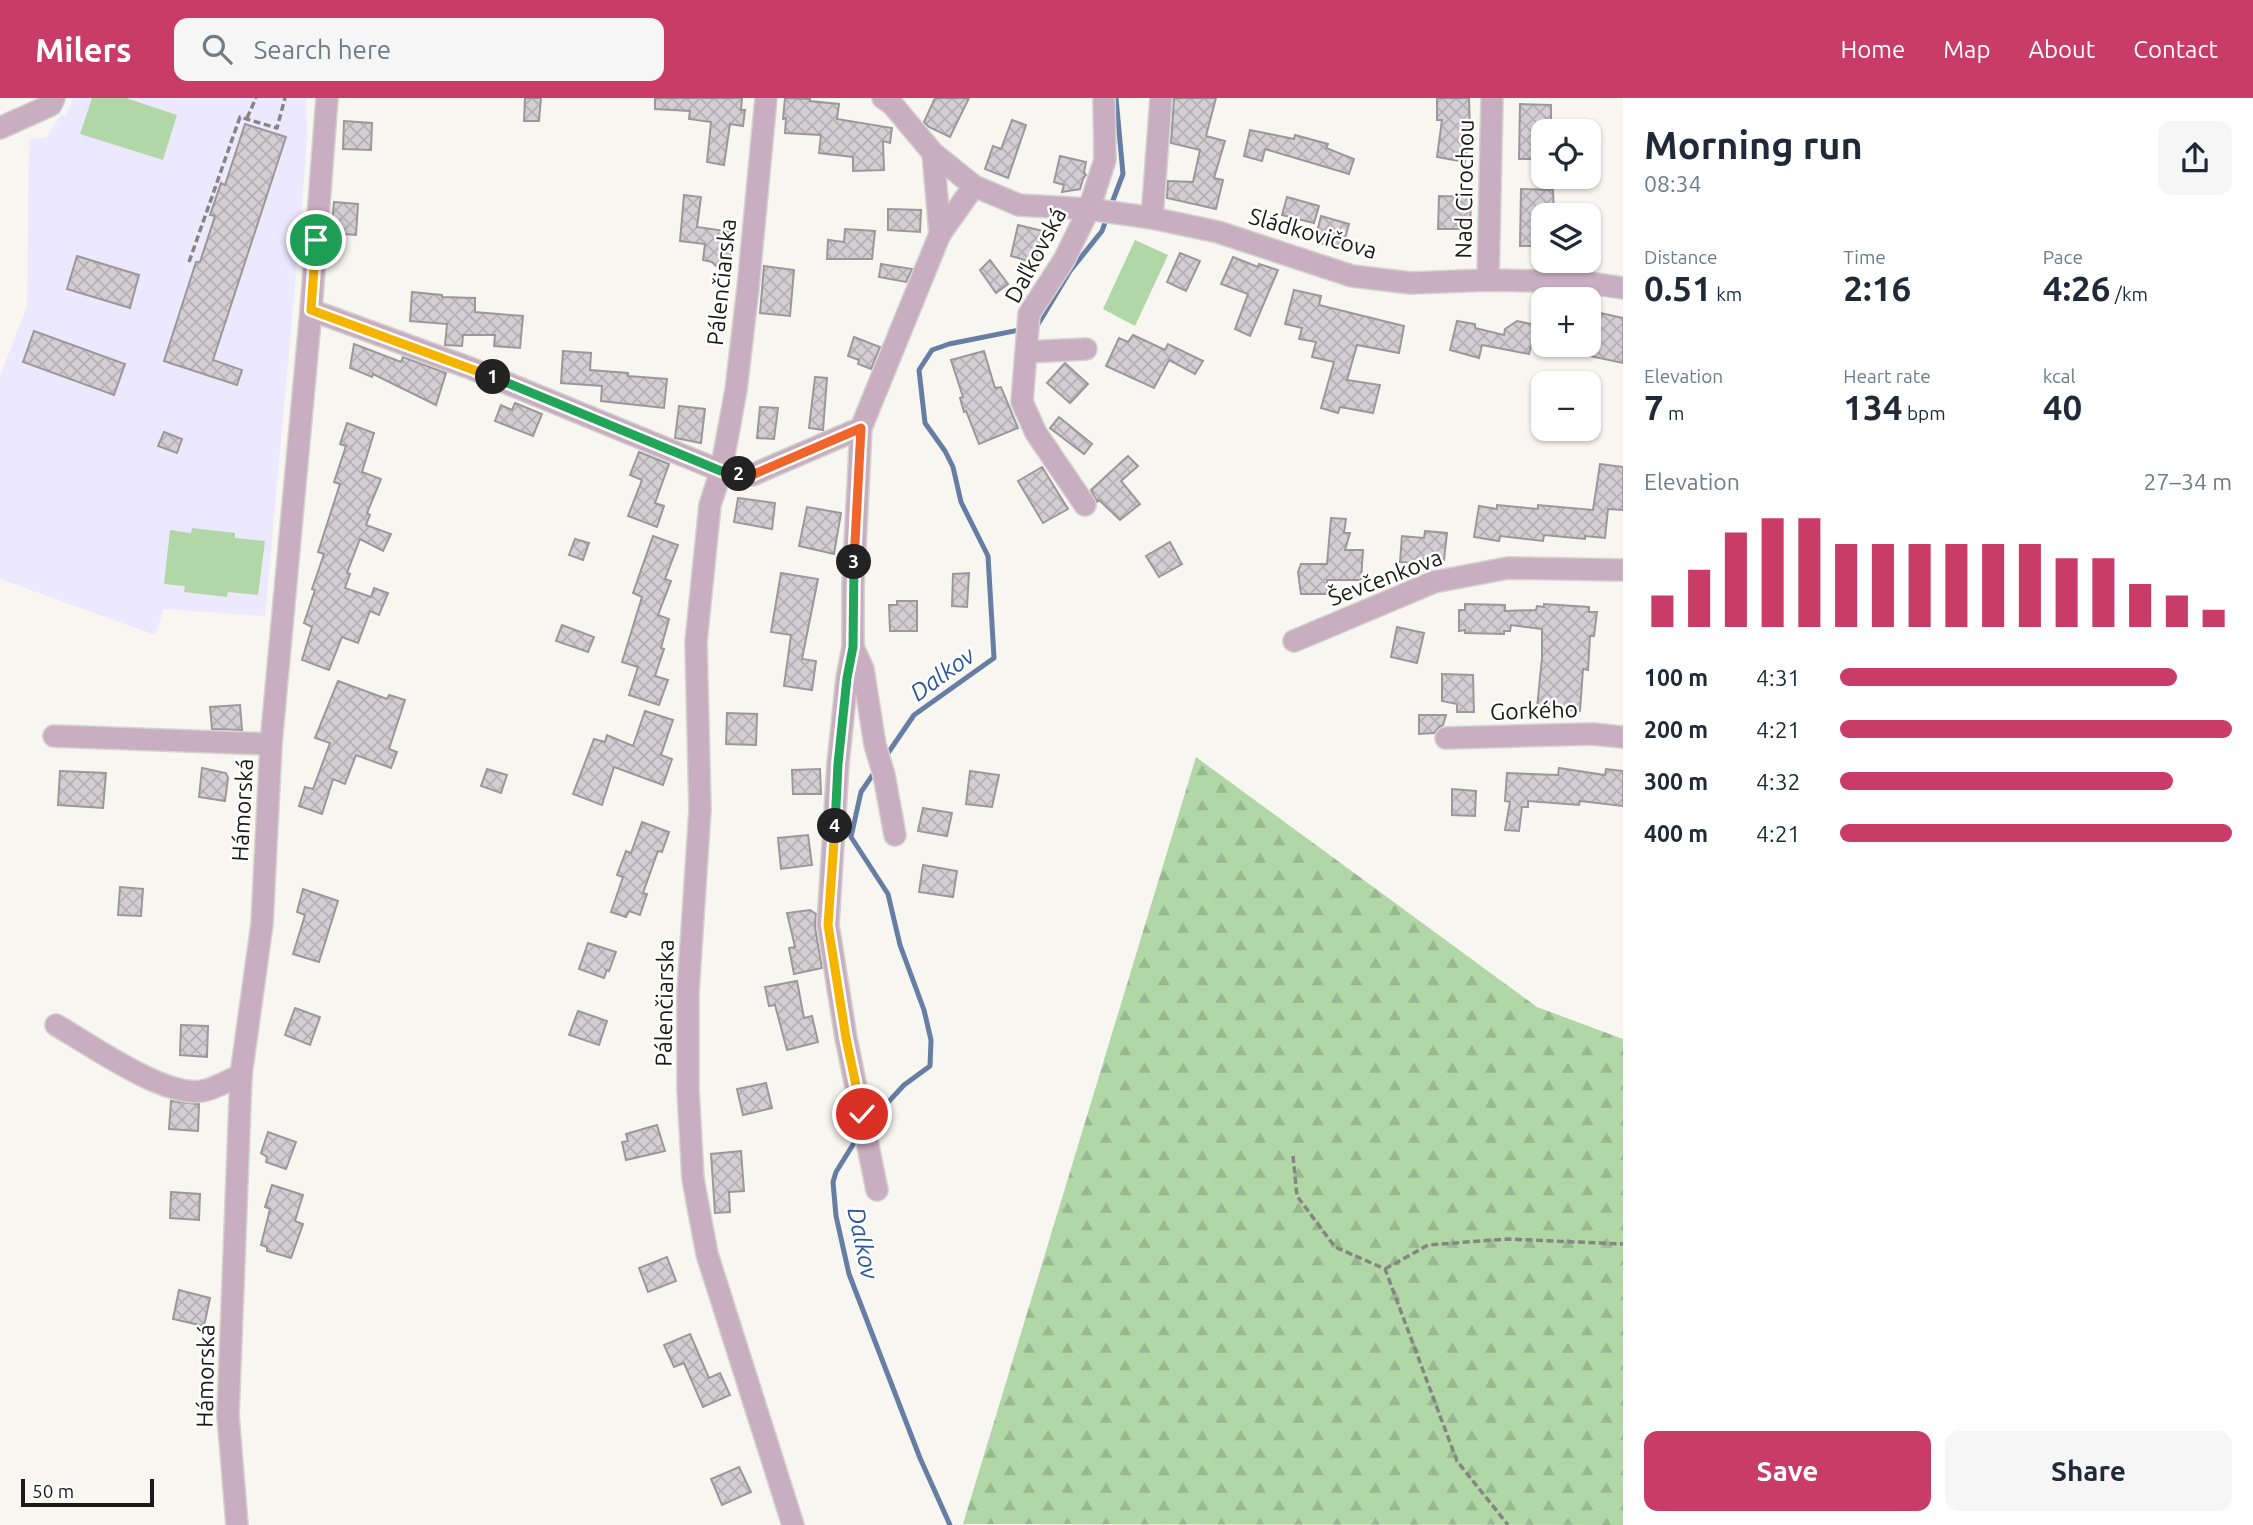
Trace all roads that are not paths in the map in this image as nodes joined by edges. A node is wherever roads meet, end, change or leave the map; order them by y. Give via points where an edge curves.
1 (54, 98) edge
2 (327, 98) edge
3 (765, 98) edge
4 (883, 98) edge
5 (1104, 98) edge
6 (1161, 98) edge
7 (1492, 98) edge
8 (0, 128) edge
9 (933, 153) junction
10 (974, 186) junction
11 (1101, 211) junction
12 (1152, 218) junction
13 (940, 234) junction
14 (1488, 280) junction
15 (1623, 288) edge
16 (311, 310) junction
17 (1028, 337) junction
18 (1086, 349) dead end
19 (861, 428) junction
20 (721, 471) junction
21 (1085, 505) dead end
22 (1623, 570) edge
23 (1294, 641) dead end
24 (853, 647) junction
25 (54, 736) dead end
26 (1623, 737) edge
27 (1446, 738) dead end
28 (271, 744) junction
29 (895, 835) dead end
30 (57, 1025) dead end
31 (242, 1075) junction
32 (877, 1190) dead end
33 (237, 1525) edge
34 (793, 1525) edge

1 - 8 street via 51,105
2 - 16 street, Hámorská
3 - 20 street, Pálenčiarska via 736,390
4 - 9 street, Sládkovičova
5 - 11 street, Daľkovská
6 - 12 street
7 - 14 street, Nad Cirochou
9 - 10 street, Sládkovičova
9 - 13 street
10 - 11 street, Sládkovičova via 1018,205
10 - 13 street
11 - 12 street, Sládkovičova
11 - 17 street, Daľkovská via 1029,314
12 - 14 street, Sládkovičova via 1218,232 1352,276 1411,283
13 - 19 street
14 - 15 street, Sládkovičova via 1583,282
16 - 20 street via 470,368
16 - 28 street, Hámorská
17 - 18 street
17 - 21 street, Daľkovská via 1022,402 1036,433
19 - 20 street via 752,475
19 - 24 street
20 - 34 street, Pálenčiarska via 710,505 696,642 700,810 688,992 693,1179 708,1254
22 - 23 street, Ševčenkova via 1508,568 1434,582
24 - 29 street via 863,669
24 - 32 street via 838,764 828,925
25 - 28 street
26 - 27 street, Gorkého
28 - 31 street, Hámorská via 262,924
30 - 31 street via 170,1088 201,1092
31 - 33 street, Hámorská via 228,1415

